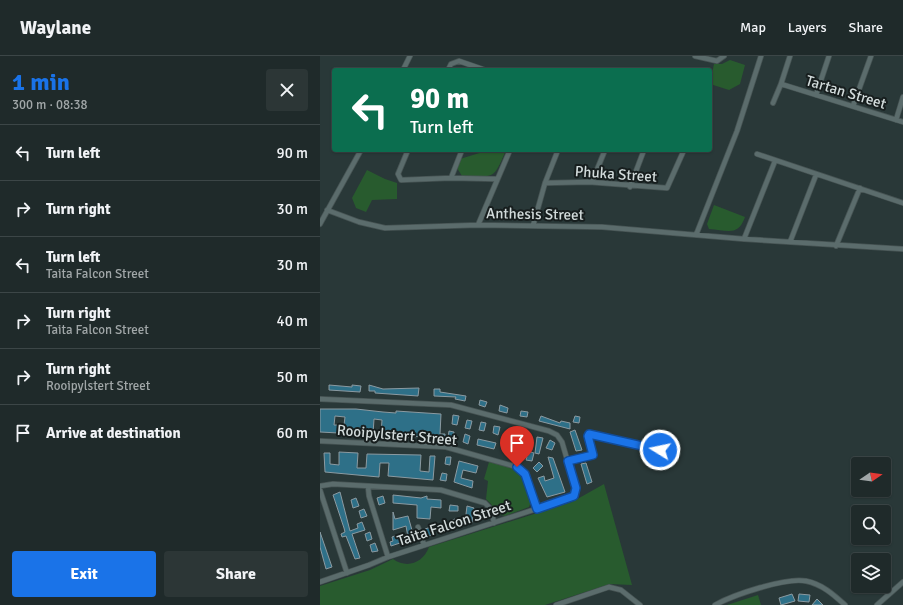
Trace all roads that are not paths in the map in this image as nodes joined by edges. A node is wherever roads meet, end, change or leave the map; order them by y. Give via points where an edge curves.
1 (410, 56) edge
2 (696, 56) edge
3 (724, 56) edge
4 (761, 56) edge
5 (790, 56) edge
6 (829, 56) edge
7 (871, 56) edge
8 (404, 68) edge
9 (449, 68) edge
10 (479, 68) edge
11 (782, 84) junction
12 (816, 95) junction
13 (903, 97) edge
14 (773, 102) dead end
15 (853, 106) junction
16 (896, 120) junction
17 (903, 122) edge
18 (359, 152) edge
19 (407, 152) edge
20 (461, 152) edge
21 (509, 152) edge
22 (557, 152) edge
23 (603, 152) edge
24 (643, 152) edge
25 (683, 152) edge
26 (757, 154) dead end
27 (775, 161) junction
28 (816, 175) junction
29 (451, 178) junction
30 (496, 179) junction
31 (592, 182) junction
32 (545, 183) junction
33 (630, 186) junction
34 (860, 188) junction
35 (903, 204) edge
36 (327, 210) junction
37 (320, 224) edge
38 (478, 225) junction
39 (533, 226) junction
40 (696, 236) junction
41 (744, 239) junction
42 (790, 242) junction
43 (836, 246) junction
44 (903, 249) edge
45 (320, 398) edge
46 (320, 441) edge
47 (678, 448) dead end
48 (568, 461) junction
49 (320, 486) edge
50 (368, 486) junction
51 (320, 490) edge
52 (537, 509) junction
53 (494, 523) junction
54 (418, 527) dead end
55 (424, 546) junction
56 (388, 557) junction
57 (347, 573) junction
58 (320, 582) edge
59 (903, 582) edge
60 (571, 600) junction
61 (556, 605) edge
62 (573, 605) edge
63 (640, 605) edge
64 (715, 605) edge
65 (845, 605) edge
66 (877, 605) edge

1 - 8 street
2 - 3 street via 712,61
4 - 40 street via 737,131
5 - 11 street
6 - 12 street
7 - 15 street
9 - 10 street via 451,64 459,61
11 - 12 street, Tartan Street
11 - 14 street
12 - 15 street, Tartan Street
13 - 16 street
15 - 16 street, Tartan Street
16 - 17 street, Tartan Street
18 - 36 street
19 - 29 street via 399,168 401,180
20 - 29 street
21 - 30 street
22 - 32 street, Phuka Street
23 - 31 street
24 - 33 street
25 - 33 street, Phuka Street via 667,188
26 - 27 street
27 - 28 street
27 - 41 street
28 - 34 street
28 - 42 street
29 - 30 street
30 - 38 street
31 - 32 street, Phuka Street
31 - 33 street, Phuka Street
32 - 39 street, Phuka Street
34 - 35 street
34 - 43 street
36 - 37 street
36 - 38 street, Anthesis Street via 385,228
38 - 39 street, Anthesis Street
39 - 40 street, Anthesis Street via 602,227
40 - 41 street, Anthesis Street
41 - 42 street, Anthesis Street
42 - 43 street, Anthesis Street
43 - 44 street, Anthesis Street
45 - 48 street, Taita Falcon Street via 451,406 553,432 561,440
46 - 52 street, Rooipylstert Street via 446,448 517,467 525,474
47 - 48 lane via 660,450 591,434 588,436 593,455
48 - 52 street, Taita Falcon Street via 576,488 575,495
49 - 50 street
50 - 53 street via 438,489 480,500 490,507
50 - 56 street
51 - 57 street
52 - 53 street, Taita Falcon Street
53 - 55 street, Taita Falcon Street
54 - 55 street
55 - 56 street, Taita Falcon Street
56 - 57 street, Taita Falcon Street
57 - 58 street, Taita Falcon Street
59 - 66 street
60 - 61 street
60 - 62 street
60 - 63 street via 600,589 615,588 626,593
64 - 65 street via 732,597 797,580 819,585

